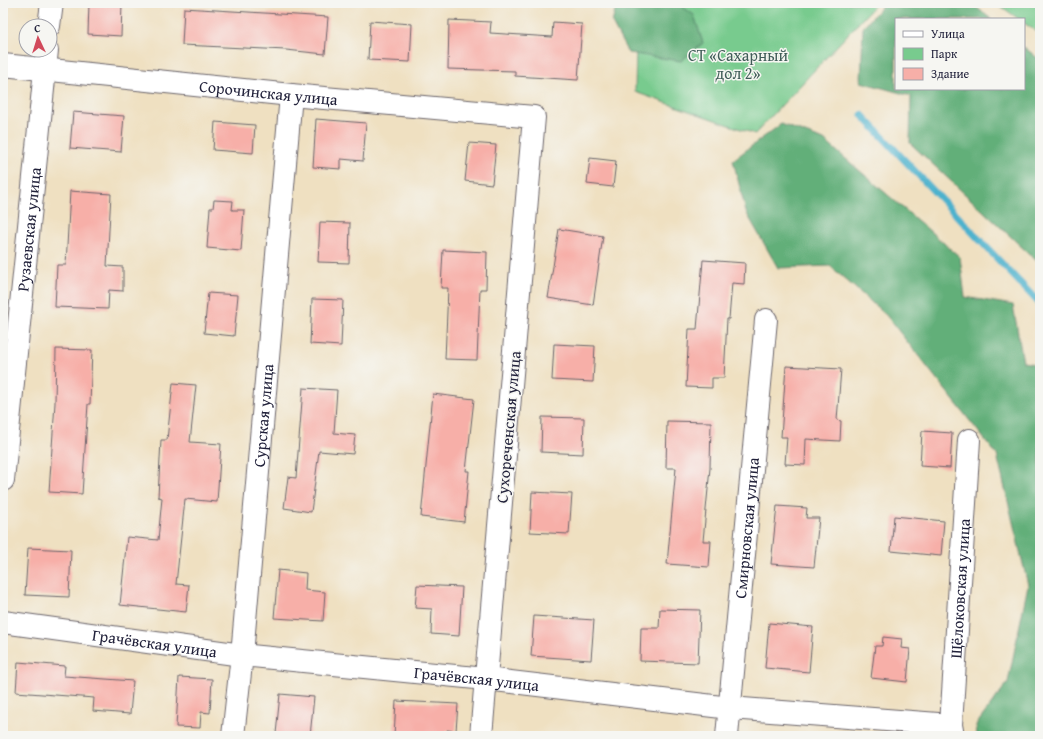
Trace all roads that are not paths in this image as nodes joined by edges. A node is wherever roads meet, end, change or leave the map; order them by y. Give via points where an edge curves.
1 (52, 3) edge
2 (50, 18) edge
3 (46, 60) edge
4 (3, 66) edge
5 (291, 95) junction
6 (534, 117) joint
7 (766, 320) dead end
8 (969, 440) dead end
9 (3, 480) edge
10 (3, 622) edge
11 (242, 655) junction
12 (486, 679) junction
13 (730, 708) junction
14 (952, 731) edge
15 (233, 736) edge
16 (480, 736) edge
17 (727, 736) edge

1 - 2 street
3 - 4 street, Сорочинская улица
3 - 5 street, Сорочинская улица
3 - 9 street, Рузаевская улица
5 - 6 street, Сорочинская улица
5 - 11 street, Сурская улица
6 - 12 street, Сухореченская улица
7 - 13 street, Смирновская улица
8 - 14 street, Щёлоковская улица
10 - 11 street, Грачёвская улица
11 - 12 street, Грачёвская улица
11 - 15 street, Сурская улица
12 - 13 street, Грачёвская улица
12 - 16 street, Сухореченская улица
13 - 14 street, Грачёвская улица
13 - 17 street, Смирновская улица

